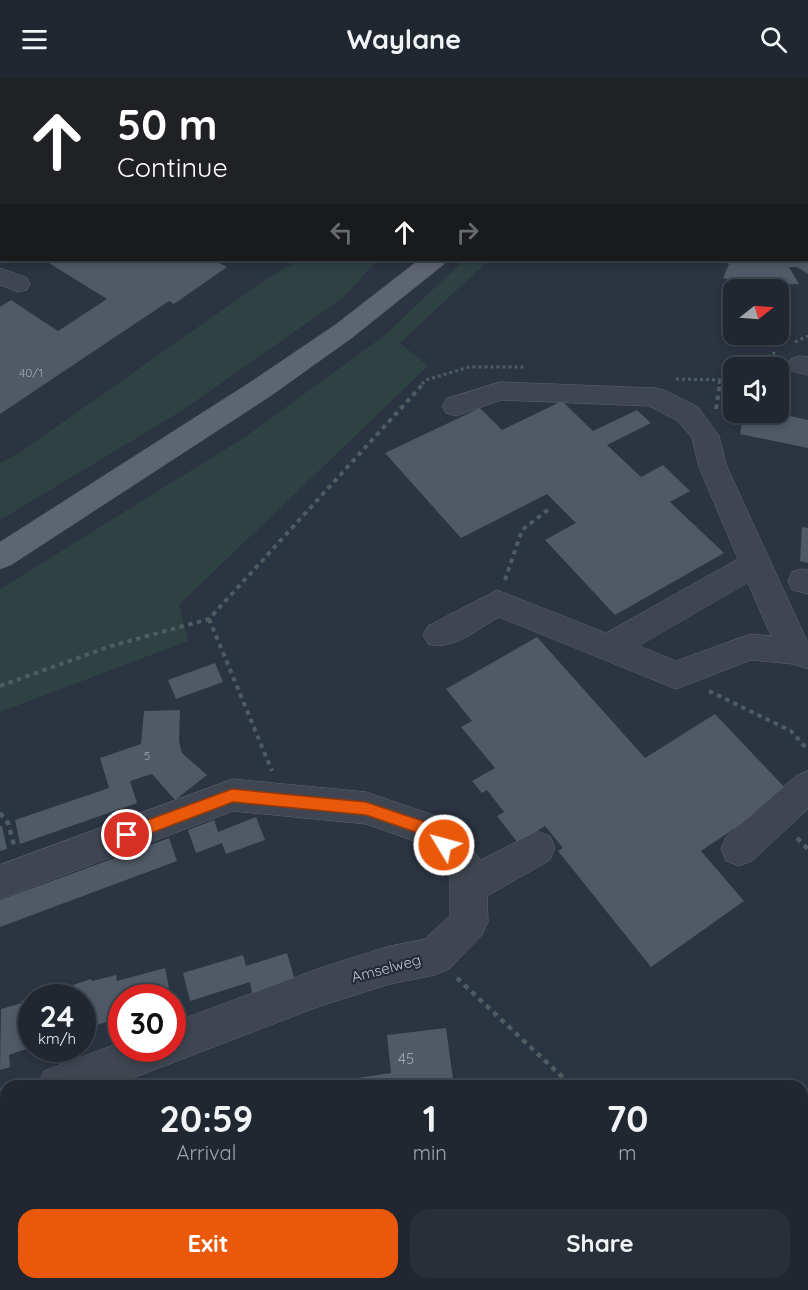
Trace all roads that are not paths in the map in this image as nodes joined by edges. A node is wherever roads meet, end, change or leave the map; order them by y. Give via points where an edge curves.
1 (432, 261) edge
2 (416, 269) edge
3 (456, 406) dead end
4 (0, 557) edge
5 (755, 564) junction
6 (439, 635) dead end
7 (608, 648) junction
8 (801, 654) edge
9 (808, 786) edge
10 (537, 848) dead end
11 (739, 849) dead end
12 (0, 882) edge
13 (468, 887) junction
14 (186, 1038) edge
15 (122, 1062) edge
16 (75, 1080) edge

1 - 2 main road
2 - 4 main road via 344,331
3 - 5 street via 500,390 654,397 688,414 705,436 713,467
5 - 7 street
5 - 8 street
6 - 7 street via 497,603
7 - 8 street via 676,675 750,647
9 - 11 street
10 - 13 street
12 - 13 street, Amselweg via 232,795 366,808 432,831 468,871
13 - 14 street, Amselweg via 469,921 435,956 390,965 320,987
15 - 16 street

